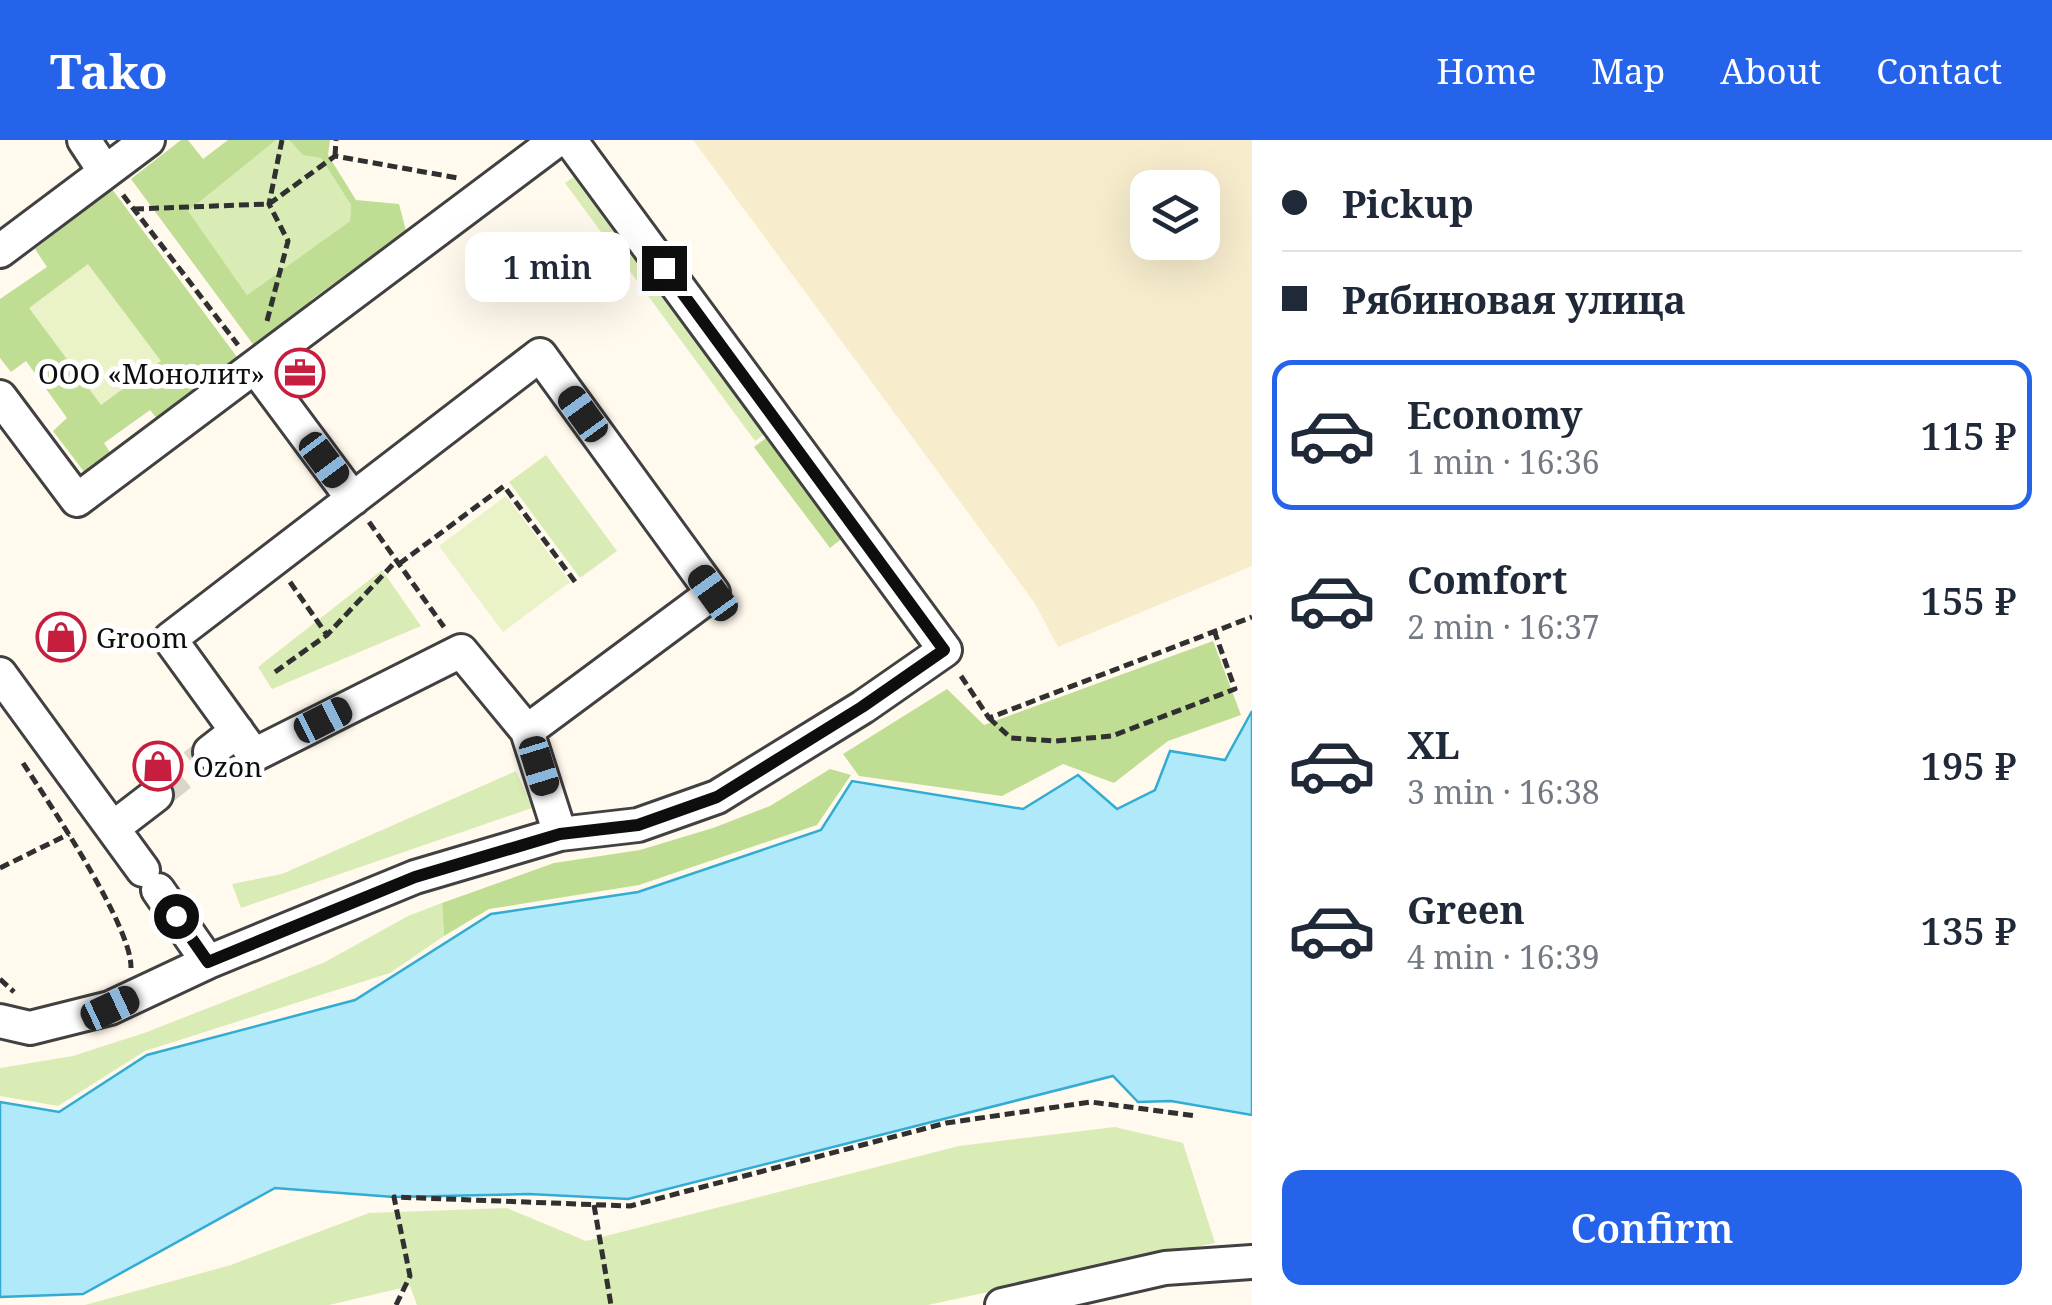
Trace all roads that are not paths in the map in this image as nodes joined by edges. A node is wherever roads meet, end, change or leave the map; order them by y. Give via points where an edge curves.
1 (84, 140) edge
2 (148, 140) edge
3 (557, 140) edge
4 (570, 140) edge
5 (105, 172) junction
6 (0, 251) edge
7 (254, 367) junction
8 (0, 397) edge
9 (353, 499) junction
10 (0, 674) edge
11 (237, 731) junction
12 (528, 731) junction
13 (210, 752) tunnel mouth
14 (156, 795) tunnel mouth
15 (113, 828) junction
16 (560, 834) junction
17 (208, 962) junction
18 (8, 1008) edge
19 (1252, 1262) edge
20 (1002, 1305) edge

1 - 5 street
2 - 5 street
3 - 7 street
4 - 16 street via 944,650 717,797 638,825
5 - 6 street
7 - 8 street via 78,500
7 - 9 street
9 - 11 street via 170,639
9 - 12 street via 540,355 713,593
10 - 15 street
11 - 12 street via 254,755 461,651
11 - 13 street
12 - 16 street
14 - 15 street
15 - 17 street
16 - 17 street via 415,877
17 - 18 street via 110,1008 30,1028
19 - 20 street via 1165,1268

